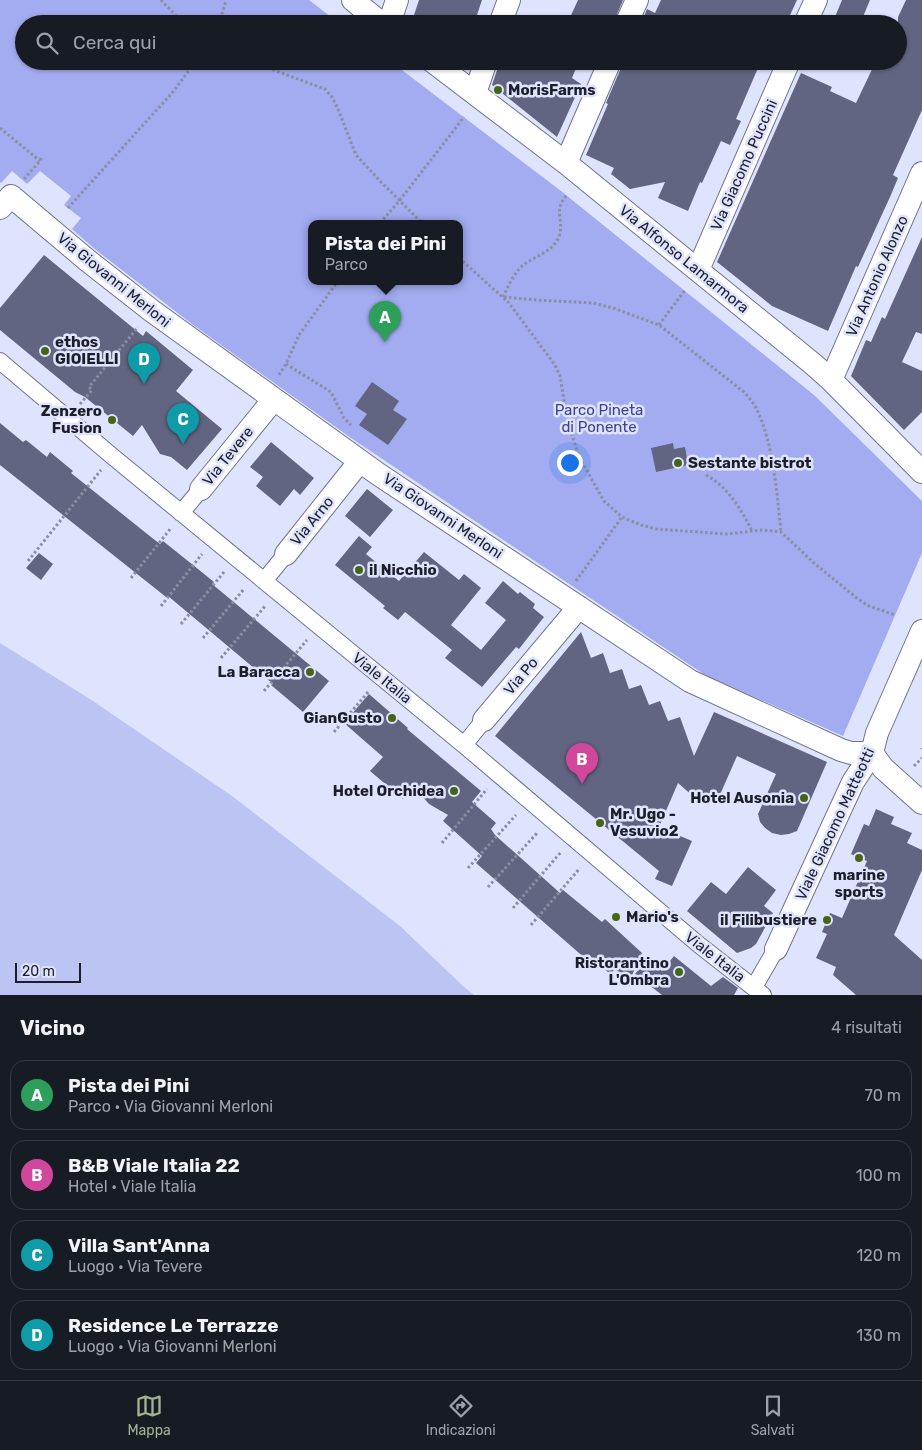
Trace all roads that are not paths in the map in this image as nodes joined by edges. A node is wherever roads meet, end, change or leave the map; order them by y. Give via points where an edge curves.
1 (353, 0) edge
2 (398, 0) edge
3 (509, 0) edge
4 (637, 0) edge
5 (816, 0) edge
6 (371, 15) edge
7 (393, 15) edge
8 (503, 15) edge
9 (630, 15) edge
10 (810, 15) edge
11 (444, 70) edge
12 (483, 70) edge
13 (606, 70) edge
14 (785, 70) edge
15 (475, 92) junction
16 (566, 164) junction
17 (922, 173) edge
18 (0, 208) edge
19 (698, 270) junction
20 (0, 361) edge
21 (831, 380) junction
22 (275, 389) junction
23 (360, 461) junction
24 (922, 472) edge
25 (201, 489) joint
26 (182, 514) junction
27 (286, 554) joint
28 (260, 578) junction
29 (576, 596) junction
30 (921, 640) edge
31 (922, 664) edge
32 (902, 677) junction
33 (484, 720) joint
34 (464, 745) junction
35 (872, 753) junction
36 (922, 803) edge
37 (776, 949) joint
38 (758, 991) edge

1 - 6 street
2 - 7 street
3 - 8 street
4 - 9 street
5 - 10 street
11 - 15 street, Via Alfonso Lamarmora
12 - 15 street
13 - 16 street
14 - 19 street, Via Giacomo Puccini
15 - 16 street, Via Alfonso Lamarmora
16 - 19 street, Via Alfonso Lamarmora
17 - 21 street, Via Antonio Alonzo
18 - 22 street, Via Giovanni Merloni via 11,196 152,311
19 - 21 street, Via Alfonso Lamarmora
20 - 26 street, Viale Italia
21 - 24 street, Via Alfonso Lamarmora
22 - 23 street, Via Giovanni Merloni
22 - 25 street, Via Tevere
23 - 27 street, Via Arno
23 - 29 street, Via Giovanni Merloni
25 - 26 street, Via Tevere
26 - 28 street, Viale Italia
27 - 28 street, Via Arno
28 - 34 street, Viale Italia
29 - 33 street, Via Po
29 - 35 street, Via Giovanni Merloni via 700,686 841,750
30 - 32 street, Viale Giacomo Matteotti
31 - 32 street
32 - 35 street, Viale Giacomo Matteotti via 875,738
33 - 34 street, Via Po
34 - 38 street, Viale Italia
35 - 36 street via 883,768
35 - 37 street, Viale Giacomo Matteotti via 853,782
37 - 38 street, Viale Giacomo Matteotti

